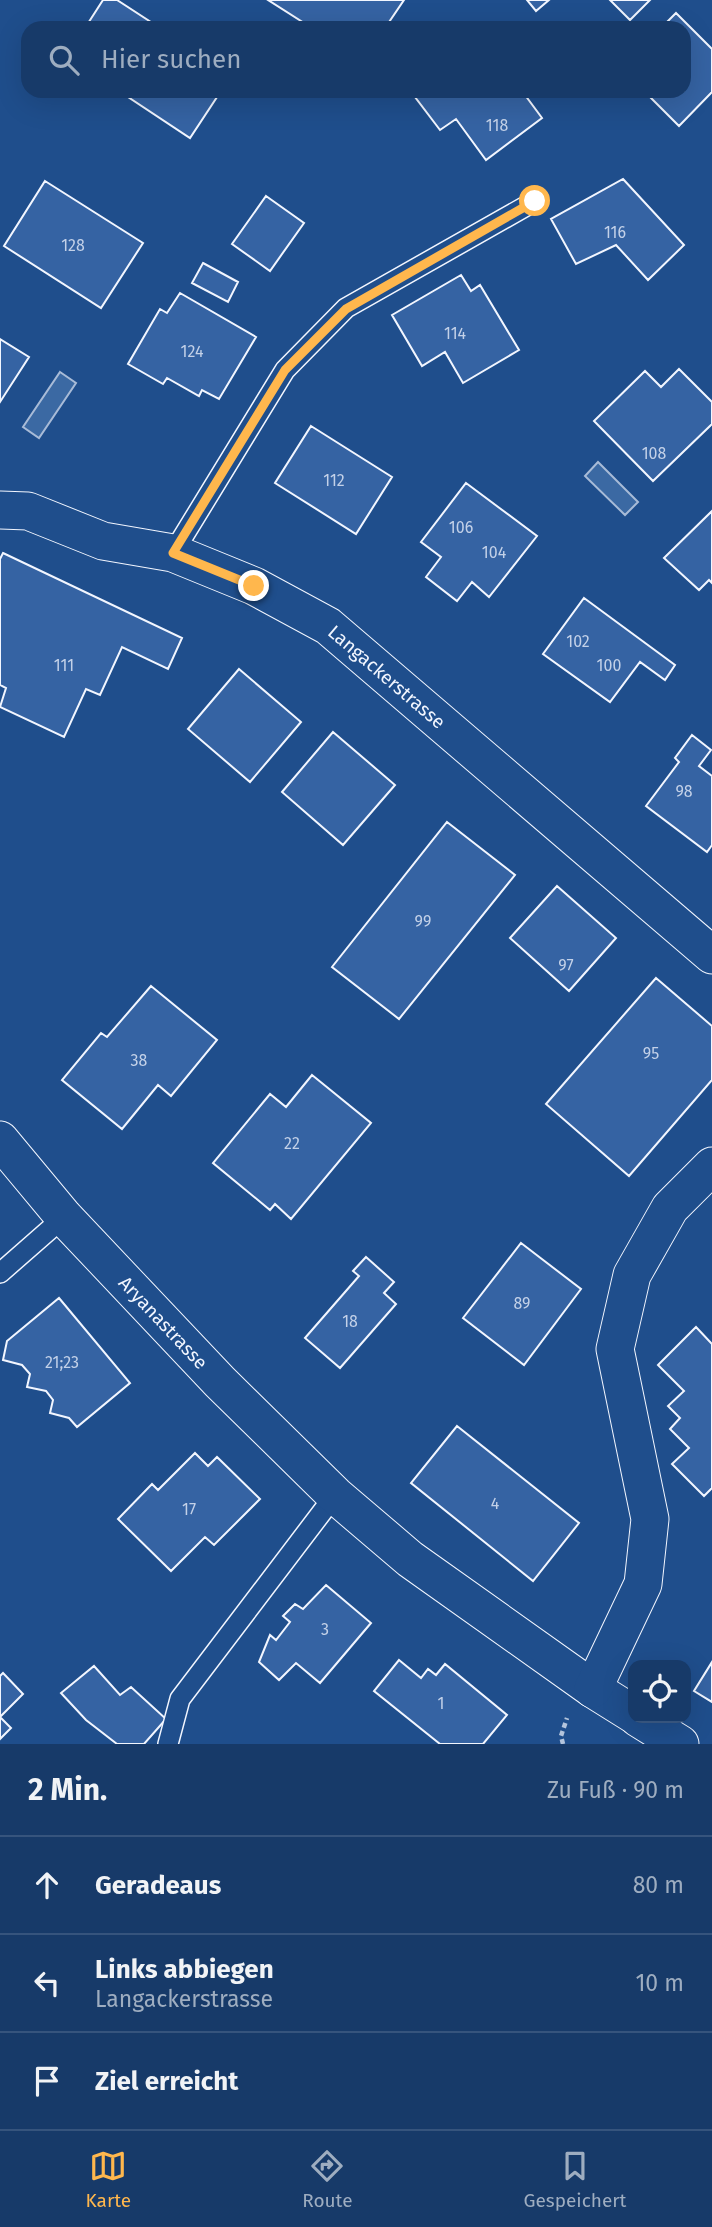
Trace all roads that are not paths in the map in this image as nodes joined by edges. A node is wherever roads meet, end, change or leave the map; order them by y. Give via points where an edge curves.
1 (535, 201) dead end
2 (0, 510) edge
3 (173, 553) junction
4 (712, 955) edge
5 (0, 1140) edge
6 (712, 1166) edge
7 (64, 1217) junction
8 (0, 1273) edge
9 (335, 1495) junction
10 (593, 1689) junction
11 (628, 1711) edge
12 (646, 1723) edge
13 (168, 1744) edge
14 (680, 1744) edge

1 - 3 lane via 346,309 285,370
2 - 3 street, Langackerstrasse via 28,511 103,541
3 - 4 street, Langackerstrasse via 254,586 328,626
5 - 7 street, Aryanastrasse
6 - 10 street via 670,1208 632,1275 615,1349 650,1519 643,1584
7 - 8 lane
7 - 9 street, Aryanastrasse
9 - 10 street, Aryanastrasse via 410,1559
9 - 13 lane via 180,1699
10 - 11 street, Aryanastrasse
12 - 14 street

